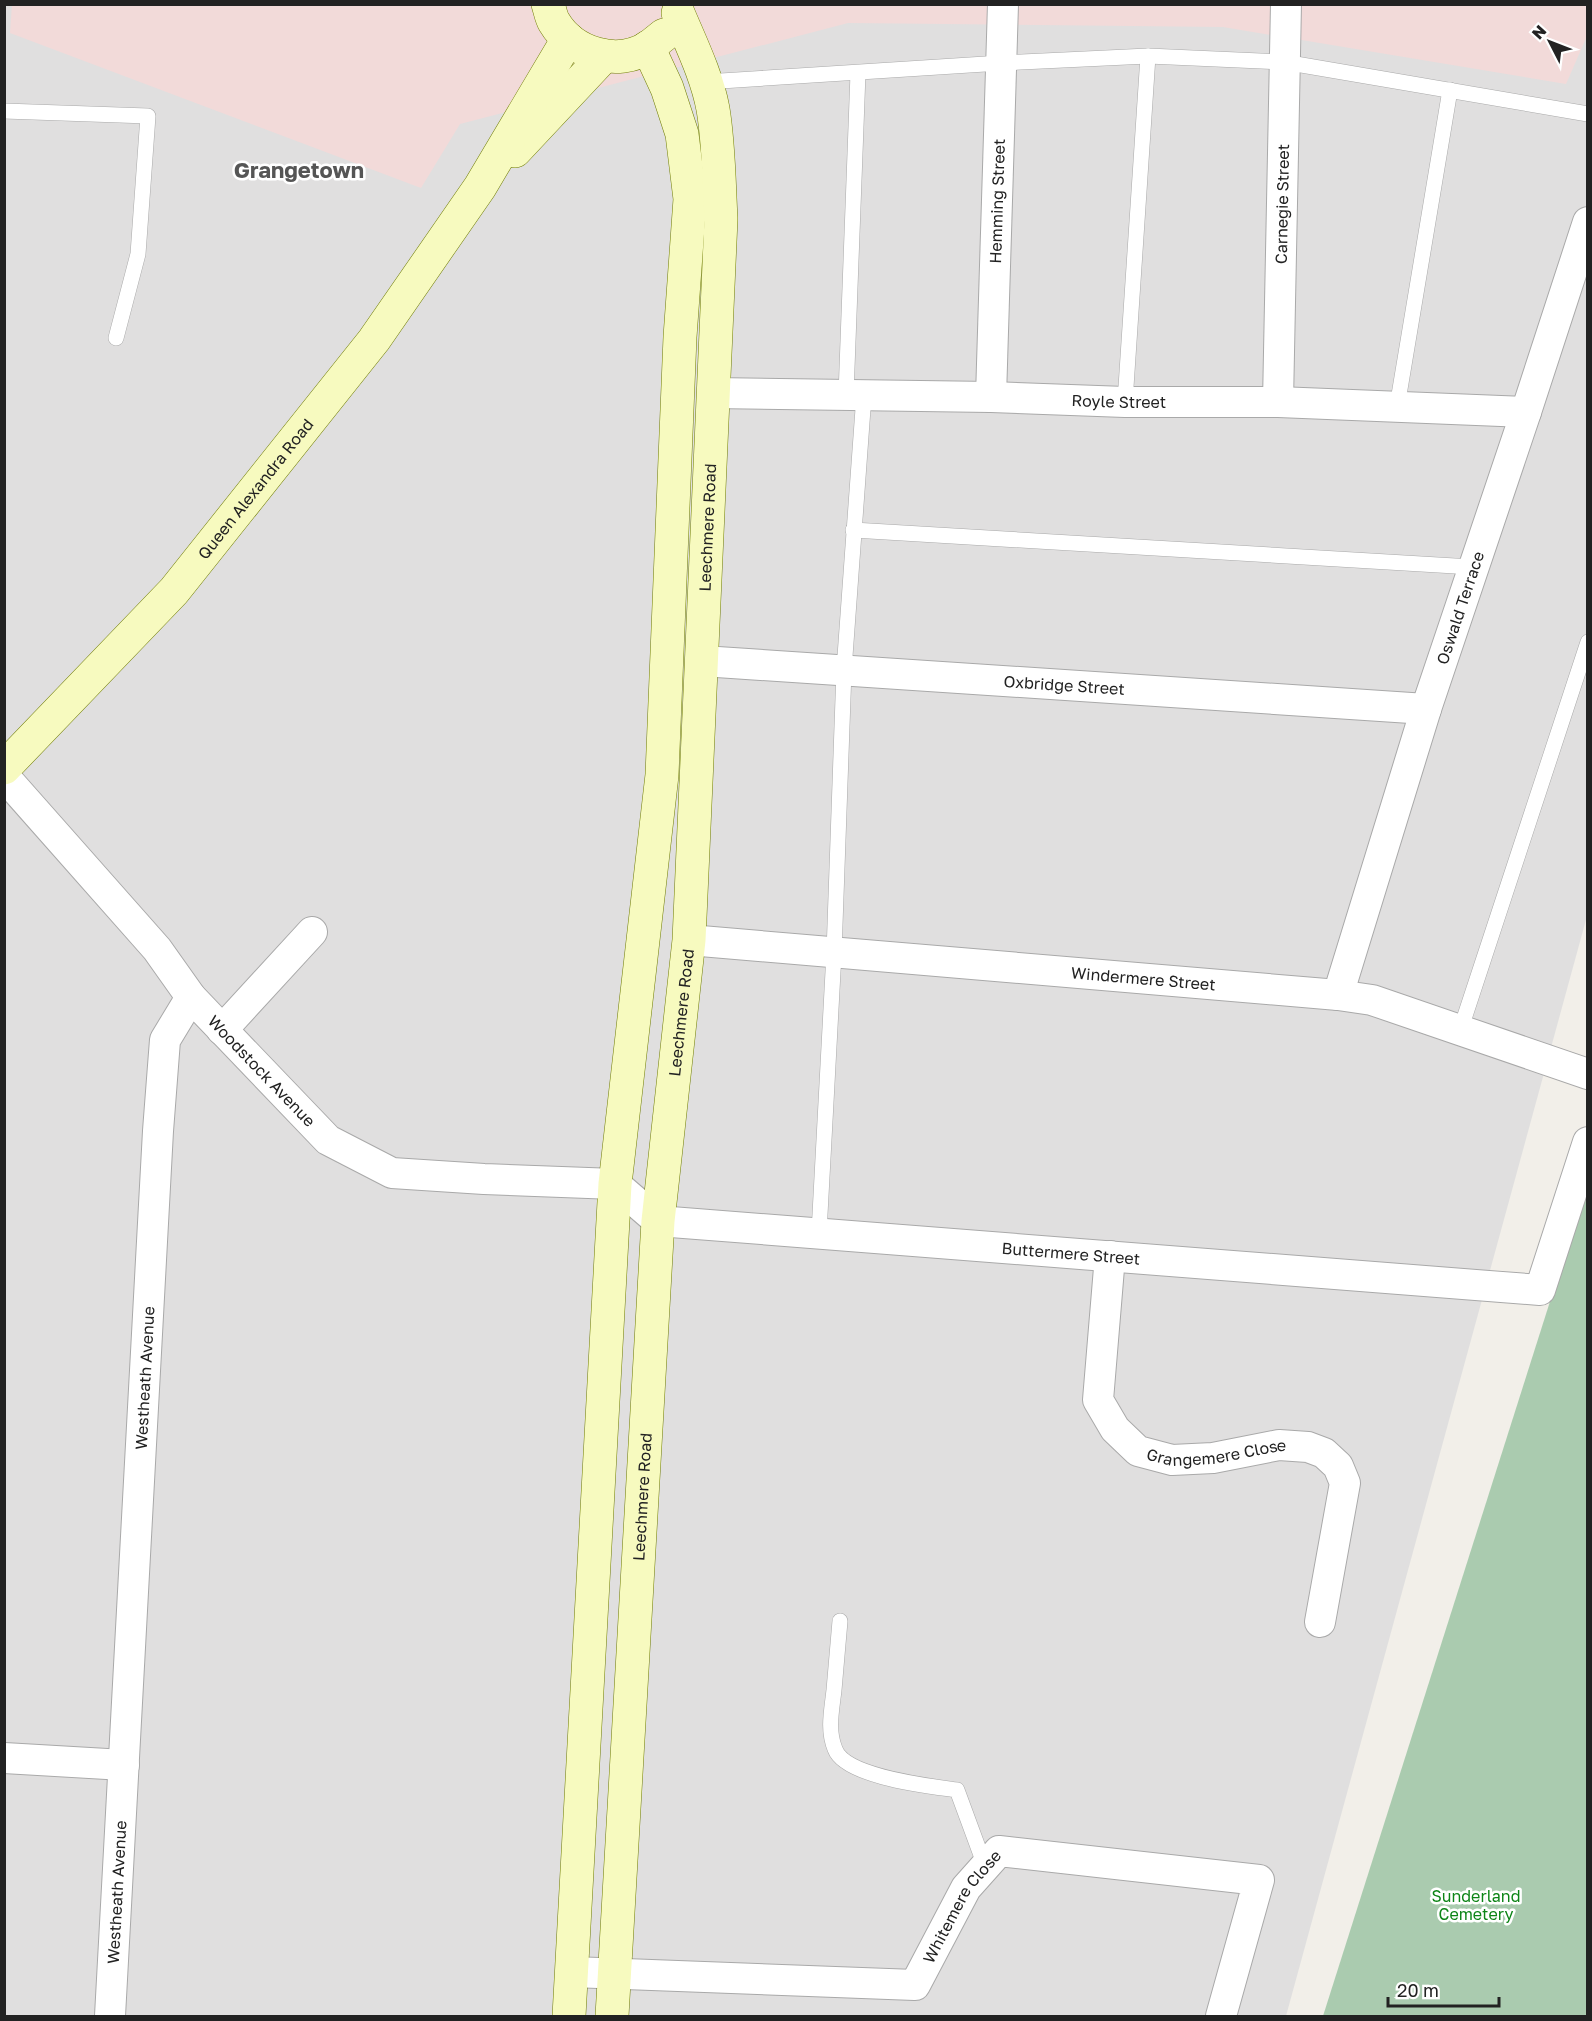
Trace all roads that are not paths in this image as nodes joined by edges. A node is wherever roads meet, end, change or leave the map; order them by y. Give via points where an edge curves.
1 (548, 4) edge
2 (1003, 4) edge
3 (1286, 4) edge
4 (679, 9) edge
5 (567, 39) junction
6 (648, 47) junction
7 (604, 56) junction
8 (1148, 56) junction
9 (1284, 62) junction
10 (1001, 63) junction
11 (858, 73) junction
12 (705, 82) junction
13 (1450, 90) junction
14 (4, 111) edge
15 (1587, 114) edge
16 (480, 187) junction
17 (1587, 222) edge
18 (116, 338) dead end
19 (713, 393) junction
20 (855, 395) junction
21 (990, 397) junction
22 (1125, 402) junction
23 (1278, 402) junction
24 (1397, 407) junction
25 (1526, 412) junction
26 (853, 530) junction
27 (1472, 567) junction
28 (1587, 642) edge
29 (702, 661) junction
30 (844, 670) junction
31 (1426, 709) junction
32 (4, 768) edge
33 (4, 776) edge
34 (312, 932) dead end
35 (689, 940) junction
36 (834, 953) junction
37 (1338, 995) junction
38 (191, 997) junction
39 (222, 1030) junction
40 (1460, 1030) junction
41 (1587, 1074) edge
42 (1587, 1142) edge
43 (615, 1184) junction
44 (658, 1221) junction
45 (819, 1233) junction
46 (1110, 1256) junction
47 (840, 1621) dead end
48 (1320, 1622) dead end
49 (4, 1758) edge
50 (124, 1766) junction
51 (985, 1866) junction
52 (572, 1972) junction
53 (614, 1974) junction
54 (110, 2016) edge
55 (569, 2016) edge
56 (612, 2016) edge
57 (1221, 2016) edge

1 - 5 street via 554,22
2 - 10 street, Hemming Street
3 - 9 street, Carnegie Street
4 - 6 street via 666,33
4 - 12 street, Leechmere Road
5 - 7 street
5 - 16 street, Queen Alexandra Road
6 - 7 street via 627,56
6 - 43 street, Leechmere Road via 682,134 690,199 662,775
7 - 16 street, Queen Alexandra Road
8 - 9 lane
8 - 10 lane
8 - 22 lane
9 - 13 lane
9 - 23 street, Carnegie Street
10 - 11 lane
10 - 21 street, Hemming Street
11 - 12 lane
11 - 20 lane
12 - 19 street, Leechmere Road via 718,150 721,219
13 - 15 lane
13 - 24 lane
14 - 18 lane via 148,116 138,254
16 - 32 street, Queen Alexandra Road via 374,340 174,591
17 - 25 street, Oswald Terrace
19 - 20 street, Royle Street
19 - 29 street, Leechmere Road
20 - 21 street, Royle Street
20 - 26 lane
21 - 22 street, Royle Street
22 - 23 street, Royle Street
23 - 24 street, Royle Street
24 - 25 street, Royle Street
25 - 27 street, Oswald Terrace
26 - 27 lane
26 - 30 lane
27 - 31 street, Oswald Terrace
28 - 40 lane
29 - 30 street, Oxbridge Street
29 - 35 street, Leechmere Road
30 - 31 street, Oxbridge Street
30 - 36 lane
31 - 37 street, Oswald Terrace
33 - 38 street, Woodstock Avenue via 157,949
34 - 39 street
35 - 36 street, Windermere Street
35 - 44 street, Leechmere Road
36 - 37 street, Windermere Street
36 - 45 lane
37 - 40 street, Windermere Street via 1372,1000
38 - 39 street, Woodstock Avenue
38 - 50 street, Westheath Avenue via 165,1040
39 - 43 street, Woodstock Avenue via 328,1140 392,1173
40 - 41 street, Windermere Street
42 - 46 street, Buttermere Street via 1540,1290
43 - 44 street
43 - 52 street, Leechmere Road
44 - 45 street, Buttermere Street
44 - 53 street, Leechmere Road
45 - 46 street, Buttermere Street
46 - 48 street, Grangemere Close via 1098,1400 1115,1429 1138,1451 1172,1460 1213,1458 1279,1445 1308,1447 1324,1453 1338,1466 1345,1483
47 - 51 lane via 830,1731 835,1751 848,1764 871,1773 957,1790
49 - 50 street
50 - 54 street, Westheath Avenue
51 - 53 street, Whitemere Close via 966,1888 915,1985
51 - 57 street, Whitemere Close via 999,1851 1258,1880
52 - 53 street, Whitemere Close
52 - 55 street, Leechmere Road
53 - 56 street, Leechmere Road

